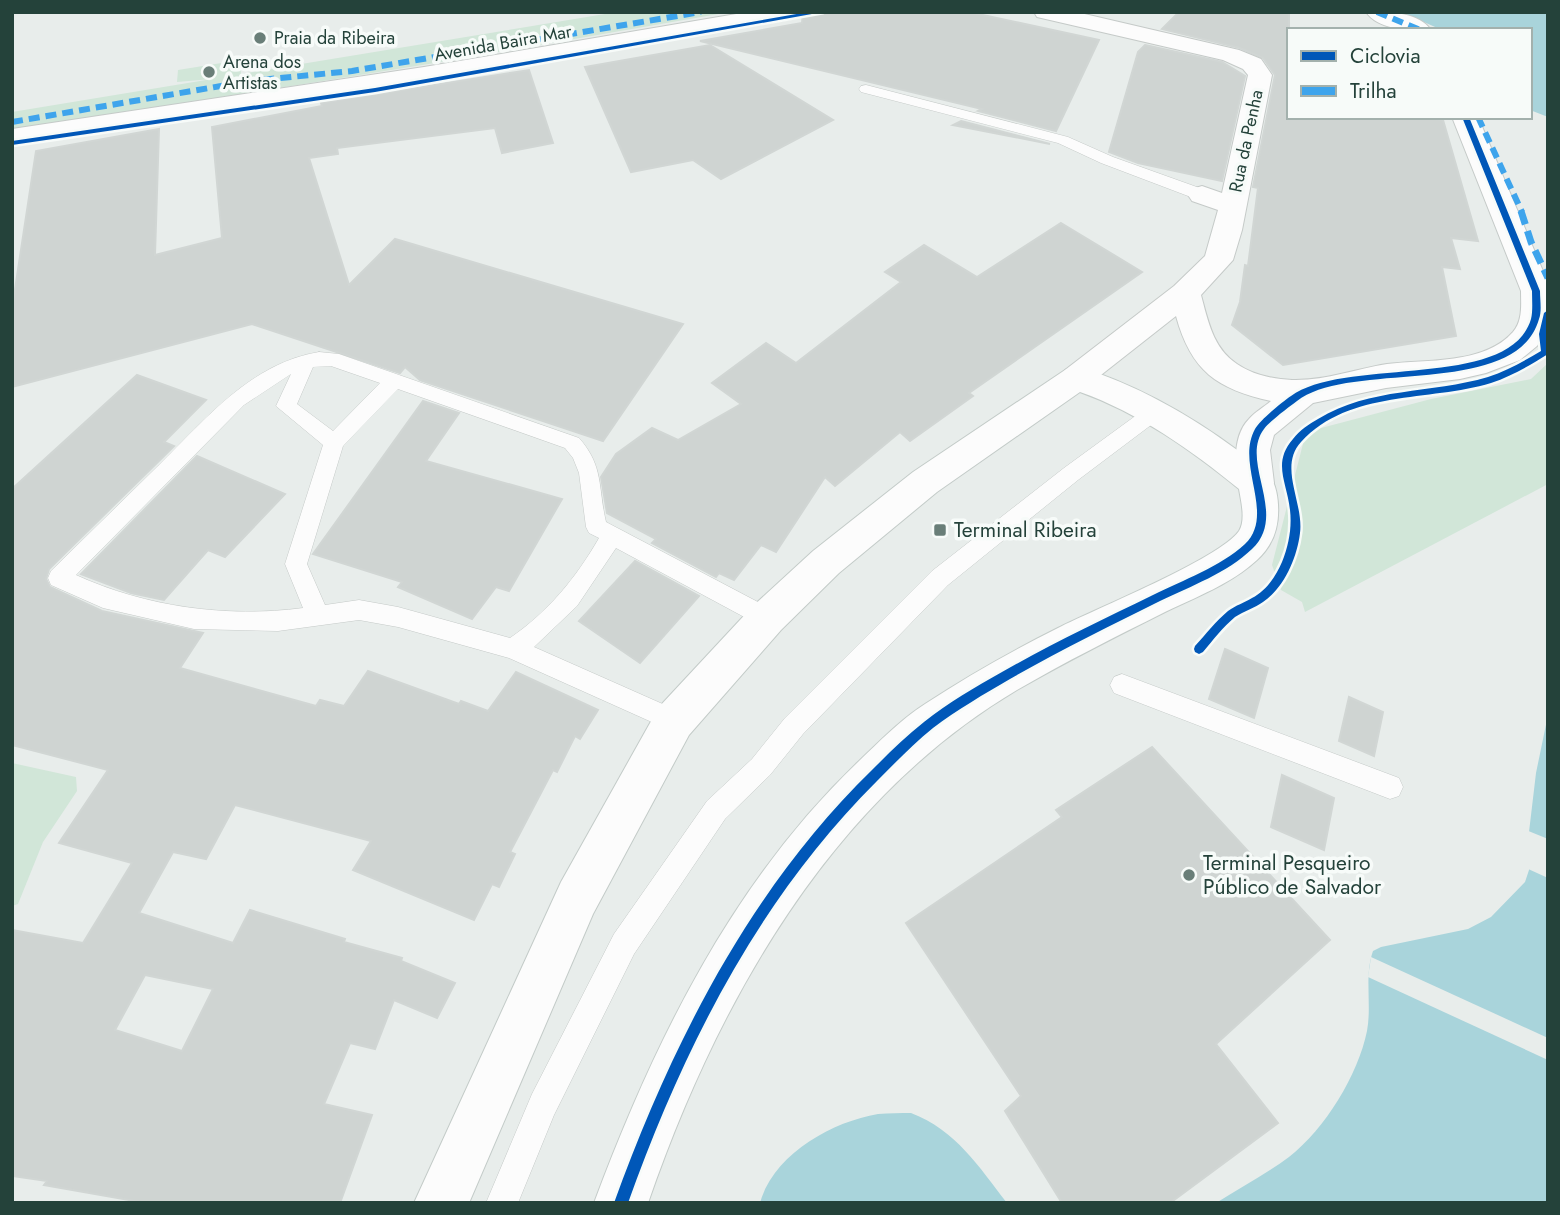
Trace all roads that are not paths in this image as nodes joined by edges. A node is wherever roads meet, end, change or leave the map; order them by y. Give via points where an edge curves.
1 (701, 12) edge
2 (790, 12) edge
3 (1045, 12) edge
4 (1365, 12) edge
5 (1377, 12) edge
6 (1091, 17) edge
7 (1402, 28) edge
8 (1415, 28) edge
9 (866, 89) dead end
10 (1466, 119) edge
11 (1479, 119) edge
12 (14, 135) edge
13 (1202, 195) joint
14 (1233, 206) junction
15 (1548, 278) edge
16 (1185, 293) junction
17 (307, 360) junction
18 (1076, 378) junction
19 (394, 381) junction
20 (1303, 393) junction
21 (1156, 411) junction
22 (334, 443) junction
23 (1256, 483) junction
24 (611, 537) junction
25 (317, 614) junction
26 (766, 618) junction
27 (513, 649) junction
28 (1122, 685) dead end
29 (674, 721) junction
30 (1390, 788) dead end
31 (441, 1203) edge
32 (502, 1203) edge
33 (621, 1203) edge

1 - 12 street via 352,71 250,81
2 - 12 street, Avenida Baira Mar via 304,93
3 - 6 street
4 - 7 street
5 - 8 street
6 - 14 street, Rua da Penha via 1231,55 1258,70
9 - 13 lane via 1043,133
10 - 20 street via 1536,291 1537,320 1530,332 1493,360 1470,367 1388,376
11 - 15 street
13 - 14 street
14 - 16 street, Rua da Penha via 1218,260
16 - 18 street, Rua da Penha
16 - 20 street via 1196,333 1211,361 1245,382
17 - 19 lane via 332,359
17 - 22 lane via 286,406
17 - 25 lane via 260,382 237,400 59,578 103,598 194,619 278,621
18 - 21 street
18 - 26 street, Rua da Penha via 925,481
19 - 22 lane
19 - 24 lane via 572,443 584,454 591,471 597,527
20 - 23 street via 1259,429 1252,450
21 - 23 street
21 - 32 lane via 940,578 716,810 624,944 544,1105
22 - 25 lane via 296,564
23 - 33 street via 1262,511 1258,534 1242,552 987,685 931,723 865,782 803,853 716,988 675,1065
24 - 26 lane
24 - 27 lane via 570,600 537,634
25 - 27 lane via 359,610
26 - 29 street, Rua da Penha
27 - 29 lane
28 - 30 lane
29 - 31 street, Rua da Penha via 577,898

